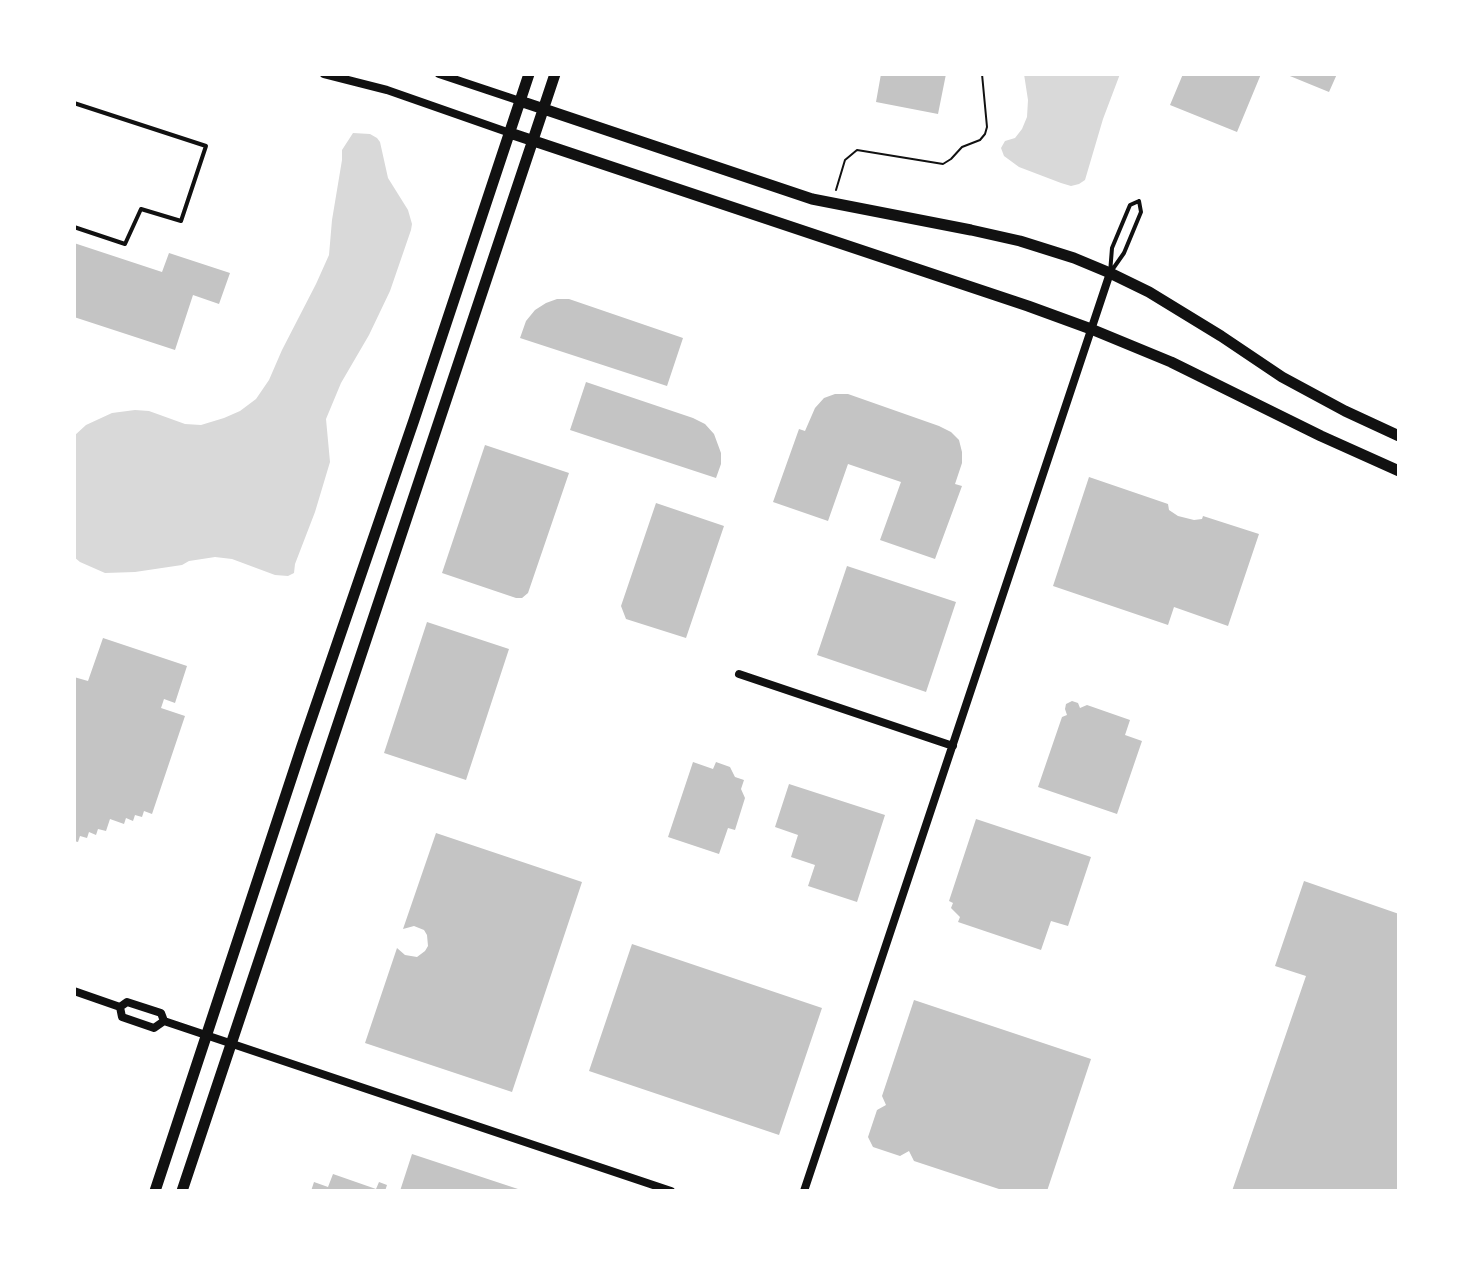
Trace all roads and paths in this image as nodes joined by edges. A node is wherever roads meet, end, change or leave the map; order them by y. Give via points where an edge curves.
1 (324, 74) edge
2 (439, 74) edge
3 (529, 74) edge
4 (555, 74) edge
5 (982, 74) edge
6 (520, 101) junction
7 (74, 103) edge
8 (543, 110) junction
9 (510, 133) junction
10 (533, 140) junction
11 (836, 190) dead end
12 (74, 227) edge
13 (1110, 273) junction
14 (1091, 329) junction
15 (1399, 436) edge
16 (1399, 471) edge
17 (739, 674) dead end
18 (953, 746) junction
19 (74, 991) edge
20 (120, 1007) junction
21 (164, 1021) junction
22 (206, 1036) junction
23 (230, 1044) junction
24 (155, 1191) edge
25 (182, 1191) edge
26 (671, 1191) edge
27 (804, 1191) edge

1 - 9 street
2 - 6 street
3 - 6 street
4 - 8 street
5 - 11 path via 987,119 980,140 943,164 857,150 845,160
6 - 8 street
6 - 9 street
7 - 12 lane via 206,146 181,221 141,209 125,244
8 - 10 street
8 - 13 street via 812,199 1020,241
9 - 10 street
9 - 22 street
10 - 14 street
10 - 23 street
13 - 13 lane via 1141,212 1139,201 1130,205 1112,248
13 - 14 street
13 - 15 street via 1187,314 1308,392
14 - 16 street
14 - 18 street
17 - 18 street
18 - 27 street
19 - 20 street
20 - 21 street via 127,1002 161,1013
20 - 21 street via 122,1017 154,1028
21 - 22 street
22 - 23 street
22 - 24 street
23 - 25 street
23 - 26 street

